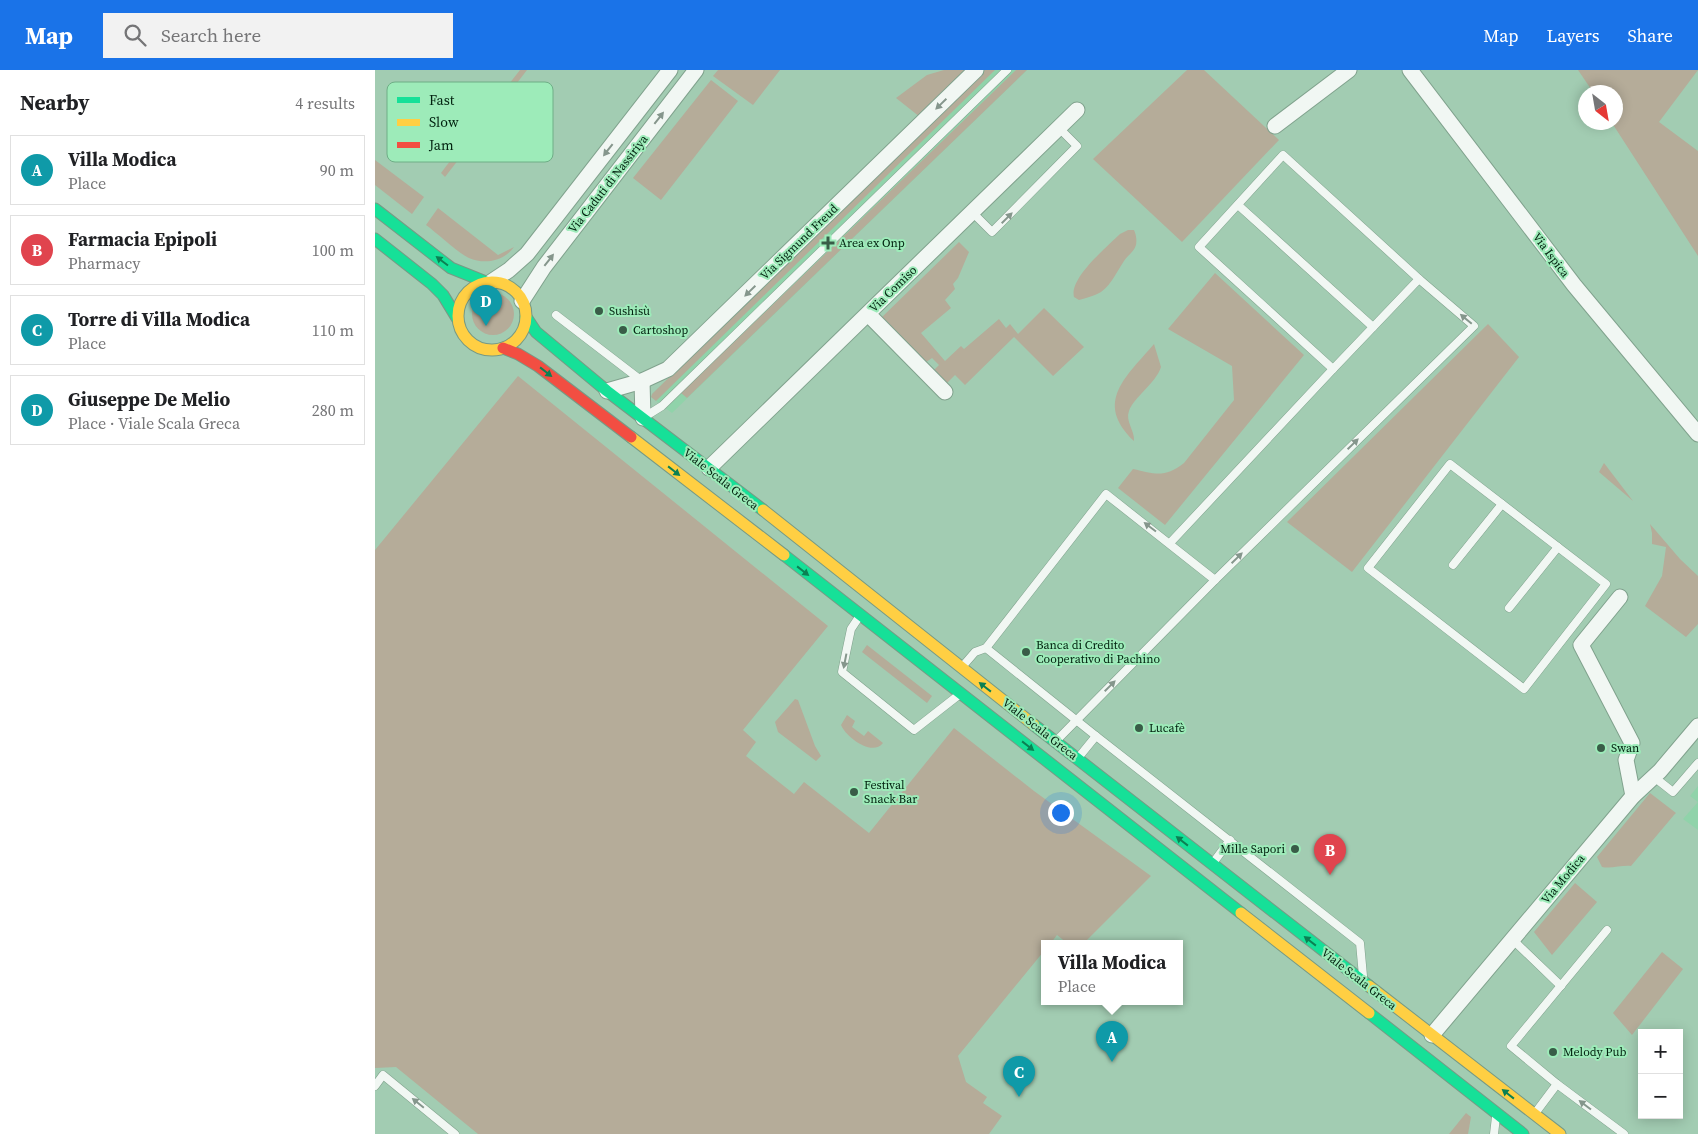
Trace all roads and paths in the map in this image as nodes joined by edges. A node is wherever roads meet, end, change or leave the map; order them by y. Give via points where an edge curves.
1 (670, 70) edge
2 (696, 70) edge
3 (976, 70) edge
4 (1007, 70) edge
5 (1349, 70) edge
6 (1410, 70) edge
7 (1077, 110) dead end
8 (1275, 126) dead end
9 (1059, 128) junction
10 (1238, 205) junction
11 (375, 210) edge
12 (972, 212) junction
13 (375, 239) edge
14 (1419, 279) junction
15 (488, 282) junction
16 (523, 301) junction
17 (868, 314) junction
18 (556, 316) dead end
19 (526, 317) junction
20 (457, 318) junction
21 (1373, 327) junction
22 (503, 348) junction
23 (1333, 369) junction
24 (642, 381) junction
25 (607, 391) junction
26 (945, 392) dead end
27 (643, 418) junction
28 (1698, 434) edge
29 (709, 468) junction
30 (1502, 504) junction
31 (1171, 543) junction
32 (1558, 547) junction
33 (1453, 565) dead end
34 (1215, 580) junction
35 (1619, 596) dead end
36 (1509, 608) dead end
37 (860, 615) junction
38 (1567, 634) junction
39 (1581, 645) junction
40 (986, 648) junction
41 (961, 668) junction
42 (961, 693) junction
43 (1076, 720) junction
44 (1698, 726) edge
45 (1096, 736) junction
46 (1056, 742) junction
47 (1078, 758) junction
48 (1698, 763) edge
49 (1654, 776) junction
50 (1633, 796) junction
51 (1230, 840) junction
52 (1212, 865) junction
53 (1607, 930) dead end
54 (1512, 939) junction
55 (1364, 982) junction
56 (1561, 986) junction
57 (1432, 1035) junction
58 (1557, 1084) junction
59 (375, 1086) edge
60 (1497, 1113) junction
61 (1535, 1114) junction
62 (455, 1134) edge
63 (1494, 1134) edge
64 (1523, 1134) edge
65 (1560, 1134) edge
66 (1624, 1134) edge

1 -> 15 street, Via Caduti di Nassiriya via 527,254
16 -> 2 street, Via Caduti di Nassiriya via 544,267
3 -> 24 street, Via Sigmund Freud via 669,370
4 - 27 lane via 662,406
5 - 8 street
6 - 28 street, Via Ispica via 1574,285
7 - 9 street, Via Comiso
9 - 12 street, Via Comiso
12 -> 9 lane via 993,232 1077,146
10 - 14 lane via 1283,155
10 - 21 lane
10 - 23 lane via 1199,247
15 -> 11 main road via 451,268
12 - 17 street, Via Comiso
13 - 20 main road via 443,294
14 - 21 lane
34 -> 14 lane via 1474,326
15 - 16 main road via 510,287
15 - 20 main road via 474,287 465,295
16 - 19 main road
17 - 26 street
17 - 29 street, Via Comiso
18 - 24 lane
19 - 22 main road via 519,336
19 - 25 main road, Viale Scala Greca via 536,332
20 - 22 main road via 459,329 473,345 493,351
21 - 23 lane
22 -> 37 main road, Viale Scala Greca via 538,366
23 - 31 lane
24 - 25 street, Via Sigmund Freud
24 - 27 street
25 - 27 main road, Viale Scala Greca
27 - 29 main road, Viale Scala Greca
29 - 41 main road, Viale Scala Greca
30 - 32 lane
30 - 33 lane
30 - 38 lane via 1450,464 1368,568 1524,689
31 - 34 lane
31 -> 40 lane via 1106,494
32 - 36 lane
32 - 38 lane via 1606,584
43 -> 34 lane
35 - 39 street
37 - 42 main road, Viale Scala Greca
37 -> 42 lane via 851,629 843,672 914,730
38 - 39 lane
39 - 50 street via 1632,743 1626,760
40 - 41 lane via 975,652
40 - 43 lane
46 -> 41 main road, Viale Scala Greca
42 -> 60 main road, Viale Scala Greca
43 - 45 lane
43 - 46 lane
44 - 49 street, Via Modica
45 - 47 lane
45 - 51 lane
46 - 47 main road, Viale Scala Greca
52 -> 47 main road, Viale Scala Greca
48 - 49 lane via 1673,792
49 - 50 street, Via Modica
50 - 54 street, Via Modica
51 - 52 lane
51 - 55 lane via 1360,943
55 -> 52 main road, Viale Scala Greca
53 - 56 lane
54 - 56 lane
54 - 57 street, Via Modica
55 - 57 main road, Viale Scala Greca
56 - 58 lane via 1511,1046
61 -> 57 main road, Viale Scala Greca
58 - 61 lane
66 -> 58 lane
62 -> 59 lane via 383,1075
60 - 63 lane
60 - 64 main road, Viale Scala Greca
61 - 65 main road, Viale Scala Greca

